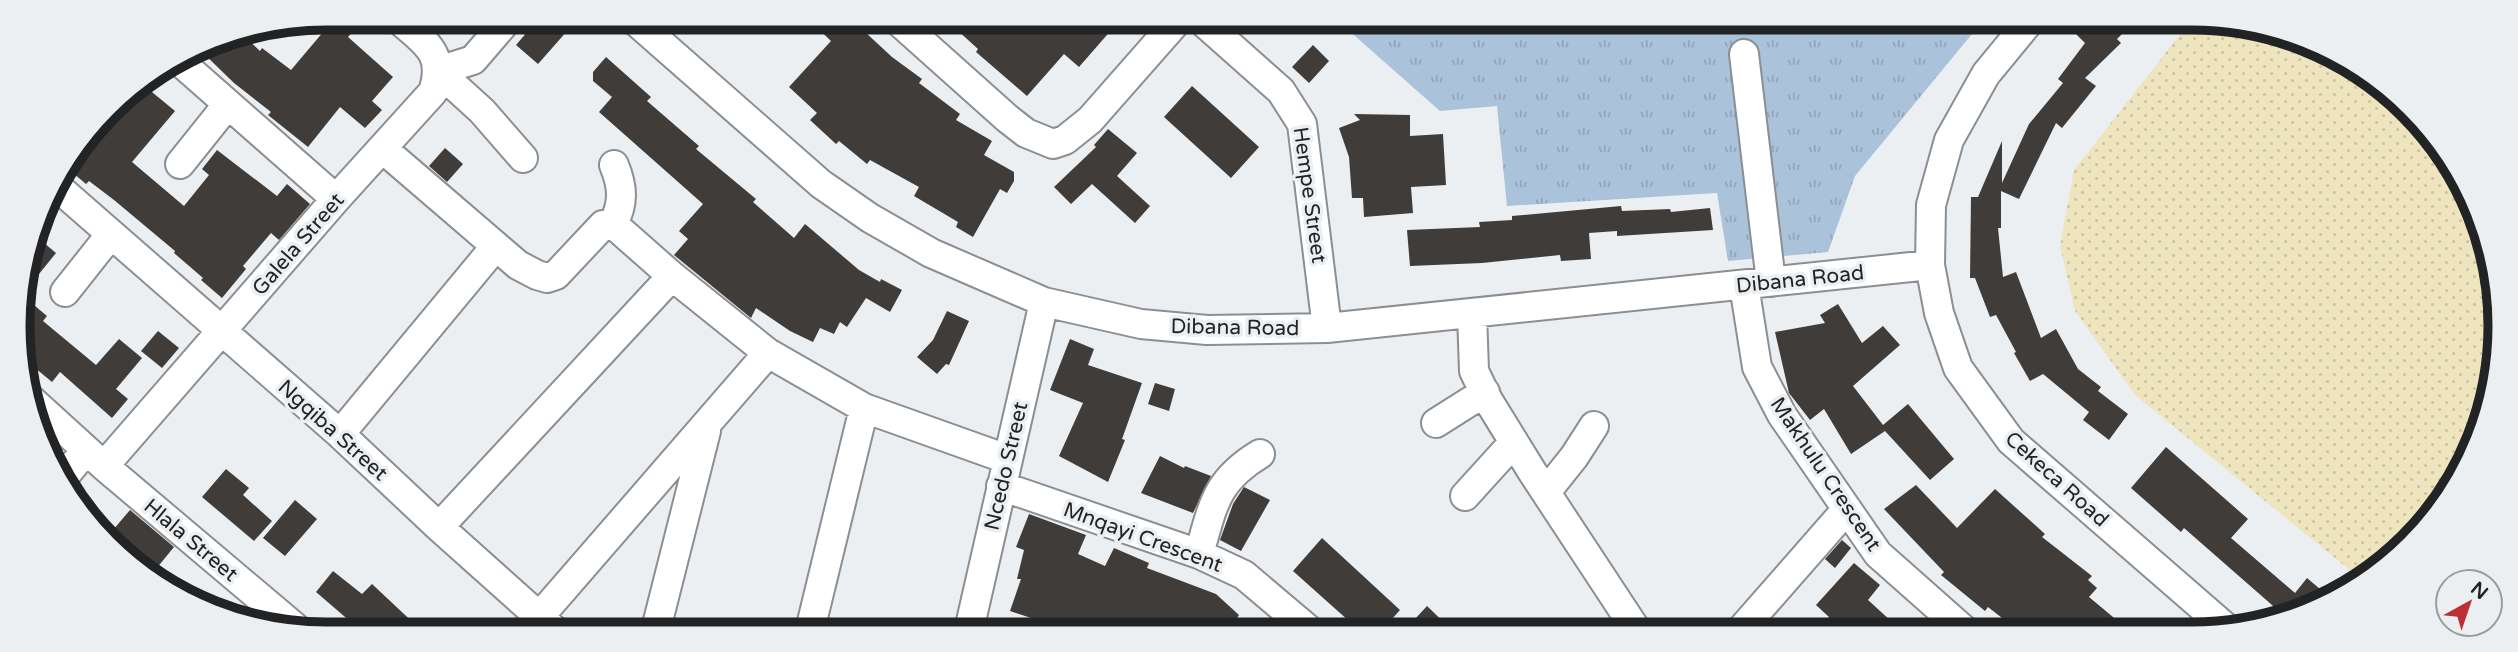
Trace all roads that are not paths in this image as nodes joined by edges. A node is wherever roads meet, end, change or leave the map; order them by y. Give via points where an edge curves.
1 (410, 30) edge
2 (499, 30) edge
3 (645, 30) edge
4 (908, 30) edge
5 (1169, 30) edge
6 (1212, 30) edge
7 (2022, 30) edge
8 (1744, 54) dead end
9 (184, 66) edge
10 (438, 71) junction
11 (228, 104) junction
12 (383, 149) junction
13 (523, 158) dead end
14 (180, 164) dead end
15 (614, 165) dead end
16 (62, 191) edge
17 (336, 199) junction
18 (613, 224) junction
19 (111, 234) junction
20 (495, 247) junction
21 (1930, 265) junction
22 (672, 276) junction
23 (1758, 283) junction
24 (65, 292) dead end
25 (1044, 302) junction
26 (1472, 313) junction
27 (1327, 328) junction
28 (222, 332) junction
29 (768, 353) junction
30 (1485, 392) junction
31 (864, 408) junction
32 (42, 409) edge
33 (1436, 424) dead end
34 (708, 425) junction
35 (1594, 426) dead end
36 (340, 434) junction
37 (1514, 442) junction
38 (1260, 454) dead end
39 (95, 458) junction
40 (1007, 459) junction
41 (69, 474) edge
42 (1001, 486) junction
43 (1546, 492) junction
44 (1465, 496) dead end
45 (1847, 509) junction
46 (439, 527) junction
47 (1199, 554) junction
48 (286, 620) edge
49 (2219, 621) edge
50 (545, 622) edge
51 (547, 622) edge
52 (658, 622) edge
53 (812, 622) edge
54 (971, 622) edge
55 (1300, 622) edge
56 (1631, 622) edge
57 (1748, 622) edge
58 (1955, 622) edge

1 - 10 street via 431,49
2 - 10 street via 473,60
3 - 25 street, Dibana Road via 763,135 870,218 931,253
4 - 5 street via 1008,119 1053,144 1090,120
6 - 27 street, Hempe Street via 1280,91 1302,124
7 - 21 street, Cekeca Road via 1986,74 1949,140 1931,205
8 - 23 street, Makhulu Crescent
9 - 11 street
10 - 12 street, Galela Street via 433,92
10 - 13 street via 482,111
11 - 14 street
11 - 17 street
12 - 17 street, Galela Street
12 - 20 street
15 - 18 street via 622,195
16 - 19 street, Ngqiba Street
17 - 28 street, Galela Street
18 - 20 street via 603,225 556,275 547,278 518,265
18 - 22 street
19 - 24 street
19 - 28 street, Ngqiba Street
20 - 36 street
21 - 23 street, Dibana Road
21 - 49 street, Cekeca Road via 1939,313 1958,368 2011,441
22 - 29 street
22 - 46 street
23 - 26 street, Dibana Road
23 - 45 street, Makhulu Crescent via 1757,367 1782,415
25 - 27 street, Dibana Road via 1141,324 1181,328
25 - 40 street, Ncedo Street
26 - 27 street, Dibana Road
26 - 30 street via 1474,371
28 - 36 street, Ngqiba Street
28 - 39 street, Galela Street
29 - 31 street
29 - 34 street
30 - 33 street
30 - 37 street
31 - 40 street
31 - 53 street
32 - 39 street, Hlala Street
34 - 51 street
34 - 52 street
35 - 43 street
36 - 46 street, Ngqiba Street
37 - 43 street
37 - 44 street
38 - 47 street via 1238,467 1216,497
39 - 41 street
39 - 48 street, Hlala Street
40 - 42 street, Ncedo Street
42 - 47 street, Mnqayi Crescent
42 - 54 street, Ncedo Street
43 - 56 street
45 - 57 street
45 - 58 street, Makhulu Crescent via 1878,554
46 - 50 street, Ngqiba Street
47 - 55 street, Mnqayi Crescent via 1244,575

